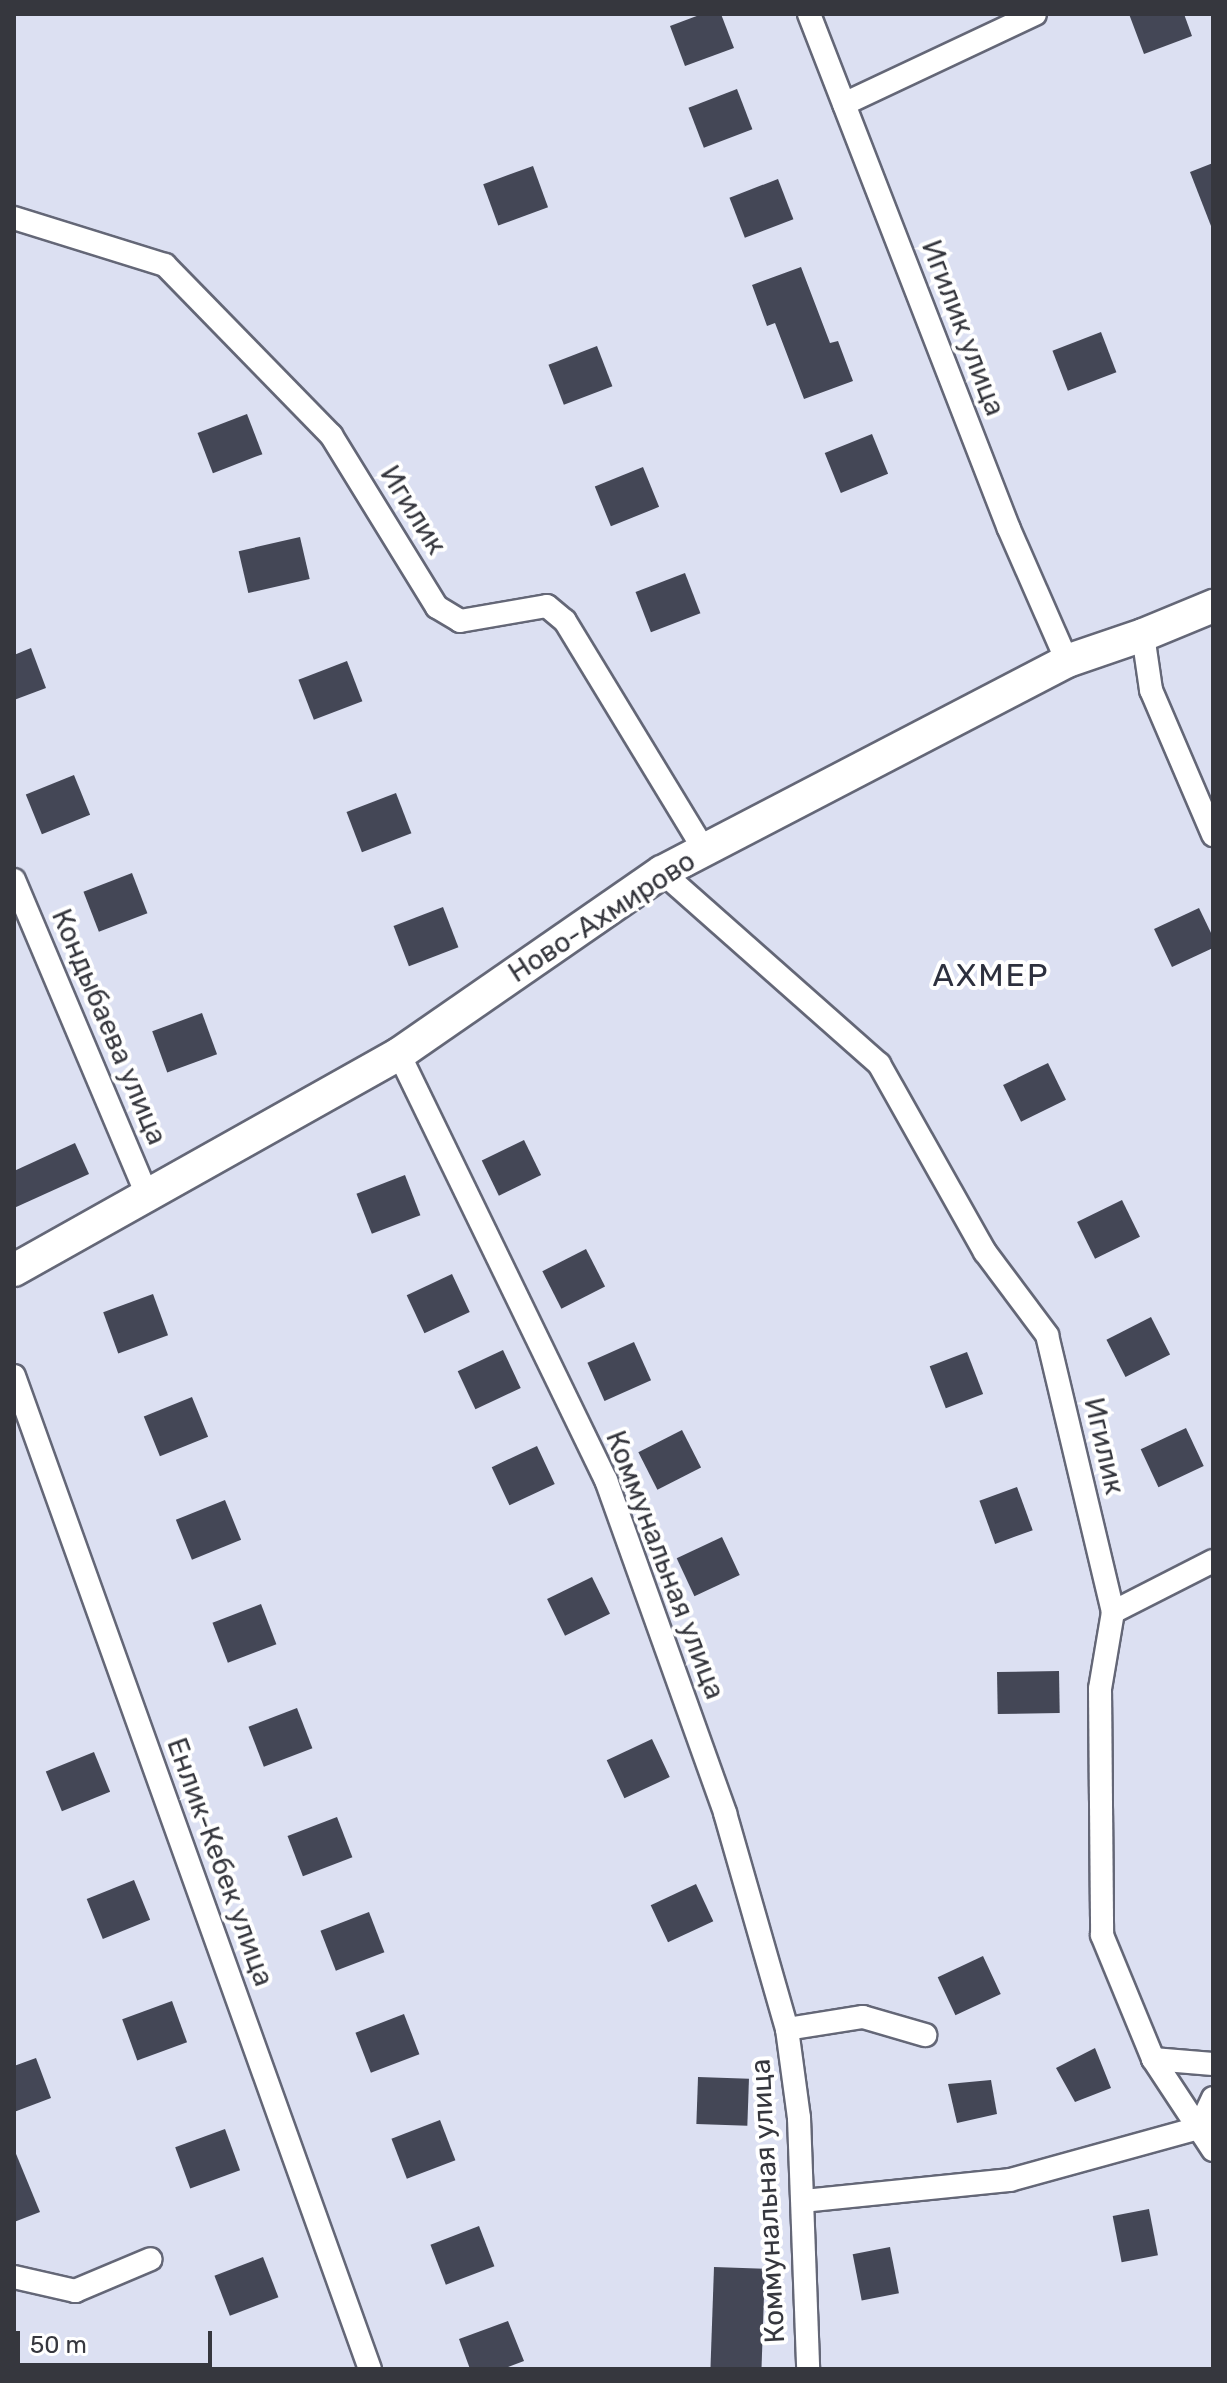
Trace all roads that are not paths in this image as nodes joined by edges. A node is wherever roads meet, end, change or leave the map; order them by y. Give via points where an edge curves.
1 (809, 14) edge
2 (1035, 14) edge
3 (844, 104) junction
4 (14, 218) edge
5 (1213, 606) edge
6 (1143, 635) junction
7 (1067, 661) junction
8 (1213, 835) edge
9 (704, 850) junction
10 (662, 872) junction
11 (14, 880) edge
12 (399, 1054) junction
13 (148, 1197) junction
14 (14, 1270) edge
15 (14, 1376) edge
16 (1213, 1561) edge
17 (1113, 1612) junction
18 (787, 2029) junction
19 (925, 2035) dead end
20 (1153, 2059) junction
21 (1213, 2064) edge
22 (1213, 2098) edge
23 (1199, 2128) junction
24 (1213, 2150) edge
25 (803, 2201) junction
26 (151, 2259) dead end
27 (14, 2277) edge
28 (370, 2369) edge
29 (808, 2369) edge

1 - 3 street, Игилик улица
2 - 3 street
3 - 7 street, Игилик улица via 1009,529
4 - 9 street, Игилик via 165,265 331,435 437,607 460,621 547,606 565,621
5 - 6 street, Ново-Ахмирово
6 - 7 street, Ново-Ахмирово
6 - 8 street via 1151,690
7 - 9 street, Ново-Ахмирово
9 - 10 street, Ново-Ахмирово
10 - 12 street, Ново-Ахмирово
10 - 17 street, Игилик via 879,1064 985,1252 1047,1335
11 - 13 street, Кондыбаева улица
12 - 13 street, Ново-Ахмирово
12 - 18 street, Коммунальная улица via 606,1480 725,1813
13 - 14 street, Ново-Ахмирово
15 - 28 street, Енлик-Кебек улица
16 - 17 street
17 - 20 street, Игилик via 1100,1689 1102,1935
18 - 19 street, Коммунальная улица via 863,2017
18 - 25 street, Коммунальная улица
20 - 21 street
20 - 23 street, Игилик
22 - 23 street
23 - 24 street, Игилик
23 - 25 street via 1010,2180
25 - 29 street, Коммунальная улица
26 - 27 street via 75,2291

